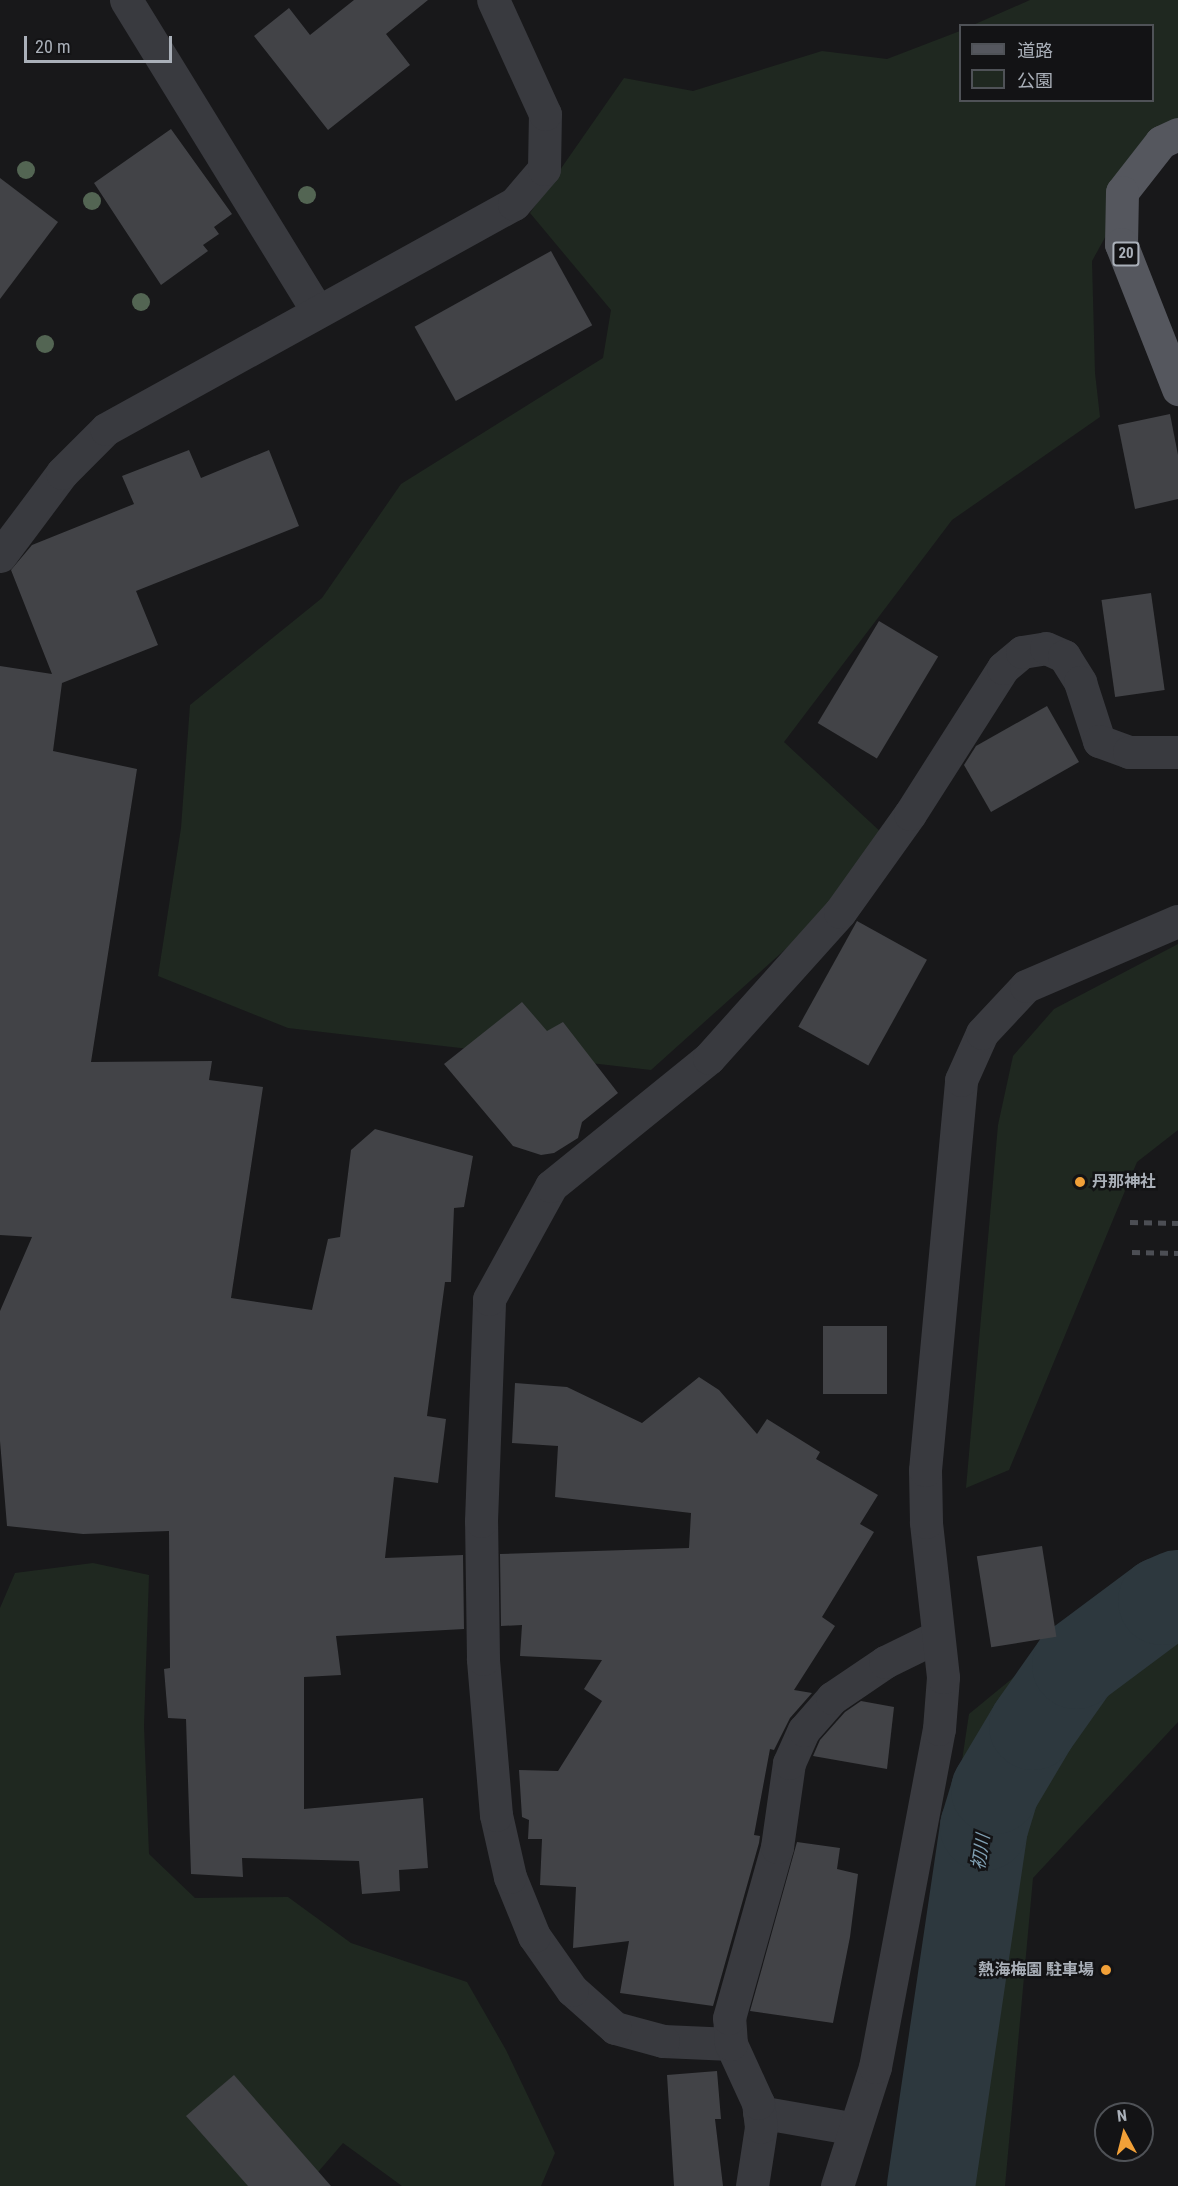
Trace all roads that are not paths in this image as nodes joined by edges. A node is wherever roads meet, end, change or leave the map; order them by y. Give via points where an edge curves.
1 (126, 0) edge
2 (493, 0) edge
3 (1178, 134) edge
4 (317, 311) junction
5 (1178, 389) edge
6 (0, 556) edge
7 (1178, 752) edge
8 (1178, 921) edge
9 (938, 1635) junction
10 (731, 2044) junction
11 (759, 2112) junction
12 (855, 2129) junction
13 (752, 2186) edge
14 (837, 2186) edge

1 - 4 street
2 - 4 street via 545,114 544,169 514,204
3 - 5 main road, 20 via 1161,142 1122,192 1121,244
4 - 6 street via 106,429 62,473
7 - 10 street via 1129,752 1099,741 1080,682 1064,656 1046,648 1022,652 1003,668 910,814 840,912 709,1058 551,1186 489,1299 481,1521 483,1659 496,1815 510,1876 534,1936 572,1990 615,2028 663,2041
8 - 9 street via 1026,986 982,1033 961,1080 925,1470 926,1522
9 - 10 street via 885,1662 832,1698 804,1730 789,1763 777,1847 729,2018
9 - 12 street via 943,1677 938,1740 875,2067
10 - 11 street
11 - 12 street
11 - 13 street via 761,2127
12 - 14 street

